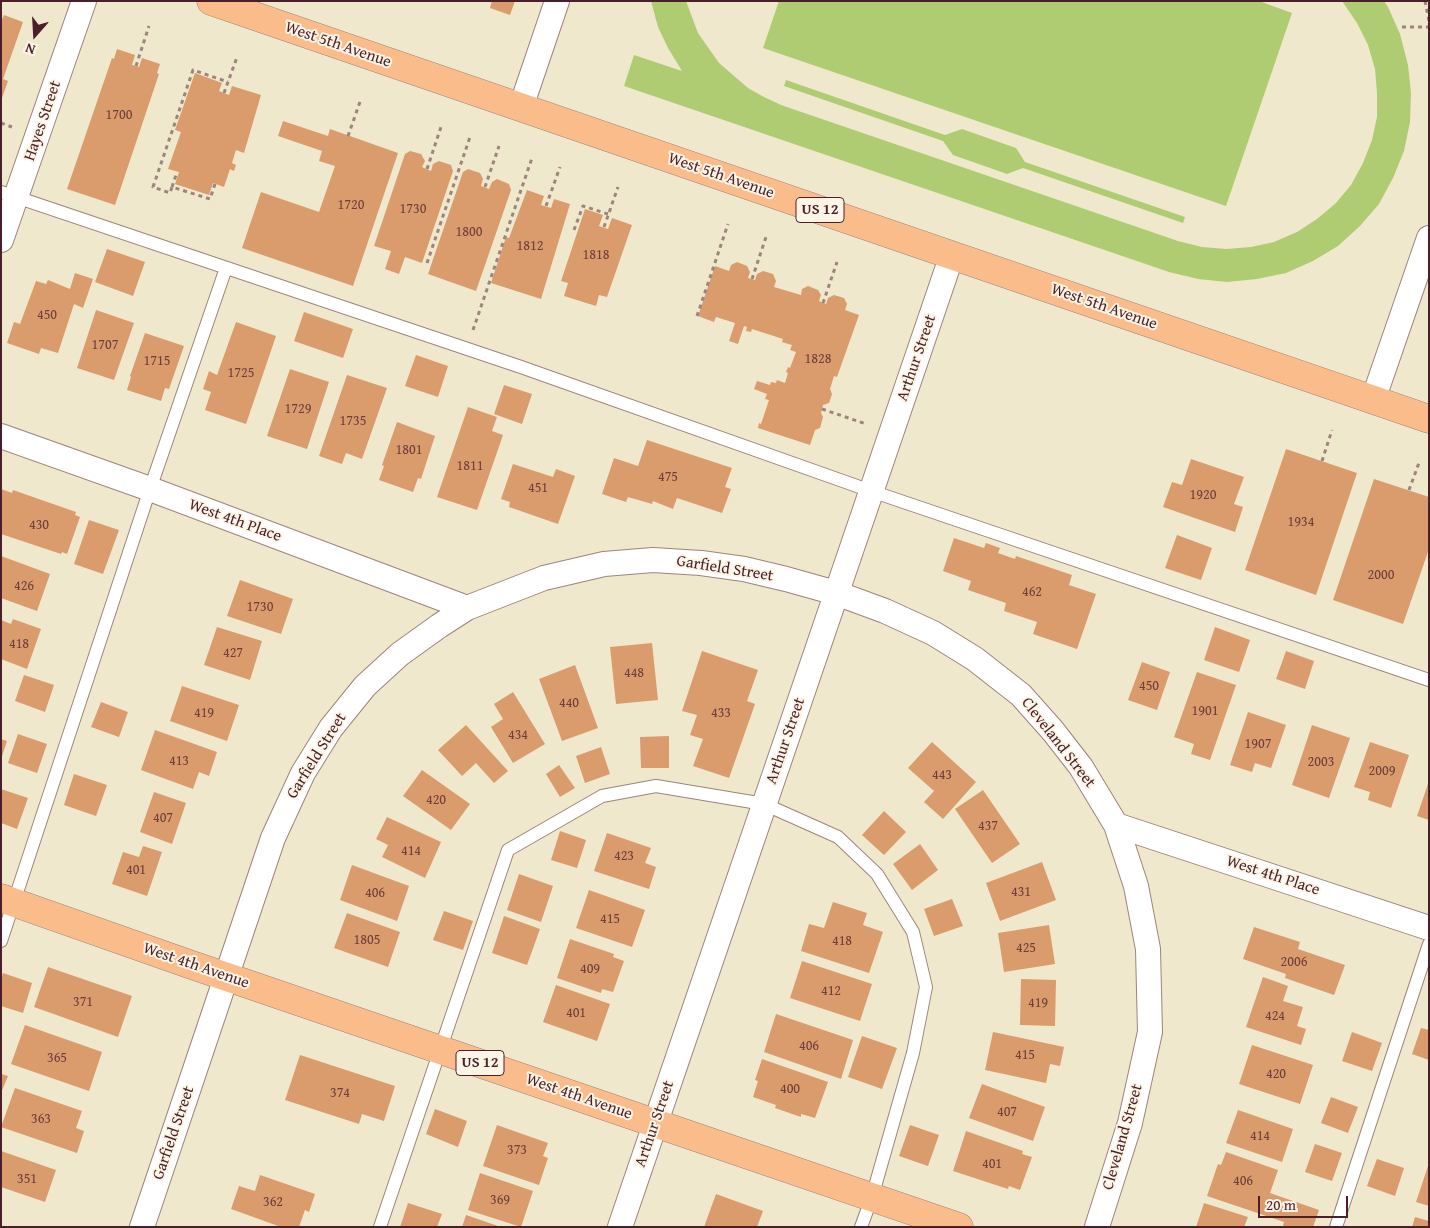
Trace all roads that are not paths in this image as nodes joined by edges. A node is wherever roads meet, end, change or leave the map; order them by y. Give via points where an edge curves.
1 (84, 1) edge
2 (211, 1) edge
3 (557, 1) edge
4 (521, 107) junction
5 (9, 194) edge
6 (1429, 238) edge
7 (1, 240) edge
8 (952, 255) junction
9 (226, 268) junction
10 (1373, 400) junction
11 (1429, 419) edge
12 (1, 436) edge
13 (150, 489) junction
14 (871, 491) junction
15 (836, 593) junction
16 (467, 608) junction
17 (1429, 680) edge
18 (764, 804) junction
19 (1116, 825) junction
20 (8, 900) edge
21 (1429, 928) edge
22 (1, 941) edge
23 (1429, 944) edge
24 (226, 976) junction
25 (439, 1049) junction
26 (656, 1123) junction
27 (872, 1196) junction
28 (142, 1227) edge
29 (380, 1227) edge
30 (620, 1227) edge
31 (861, 1227) edge
32 (960, 1227) edge
33 (1097, 1227) edge
34 (1336, 1227) edge

1 - 5 street, Hayes Street
2 - 4 main road, West 5th Avenue / US 12
3 - 4 street
4 - 8 main road, West 5th Avenue / US 12
5 - 7 street, Hayes Street
5 - 9 lane
6 - 10 street
8 - 10 main road, West 5th Avenue / US 12
8 - 14 street, Arthur Street
9 - 13 lane
9 - 14 lane
10 - 11 main road, West 5th Avenue / US 12
12 - 13 street, West 4th Place
13 - 16 street, West 4th Place
13 - 20 lane
14 - 15 street, Arthur Street
14 - 17 lane
15 - 16 street, Garfield Street via 744,569 653,560 604,564 544,578
15 - 18 street, Arthur Street
15 - 19 street, Cleveland Street via 933,633 976,659 1021,695 1081,767
16 - 24 street, Garfield Street via 400,654 365,686 331,728 303,773 273,838
18 - 25 lane via 656,786 602,796 508,850
18 - 26 street, Arthur Street
18 - 27 lane via 838,837 877,874 913,932 926,987 913,1053
19 - 21 street, West 4th Place
19 - 33 street, Cleveland Street via 1136,886 1148,949 1150,1032 1130,1123
20 - 22 lane
20 - 24 main road, West 4th Avenue / US 12
23 - 34 lane
24 - 25 main road, West 4th Avenue / US 12
24 - 28 street, Garfield Street
25 - 26 main road, West 4th Avenue / US 12
25 - 29 lane
26 - 27 main road, West 4th Avenue / US 12
26 - 30 street, Arthur Street
27 - 31 lane
27 - 32 main road, West 4th Avenue / US 12

